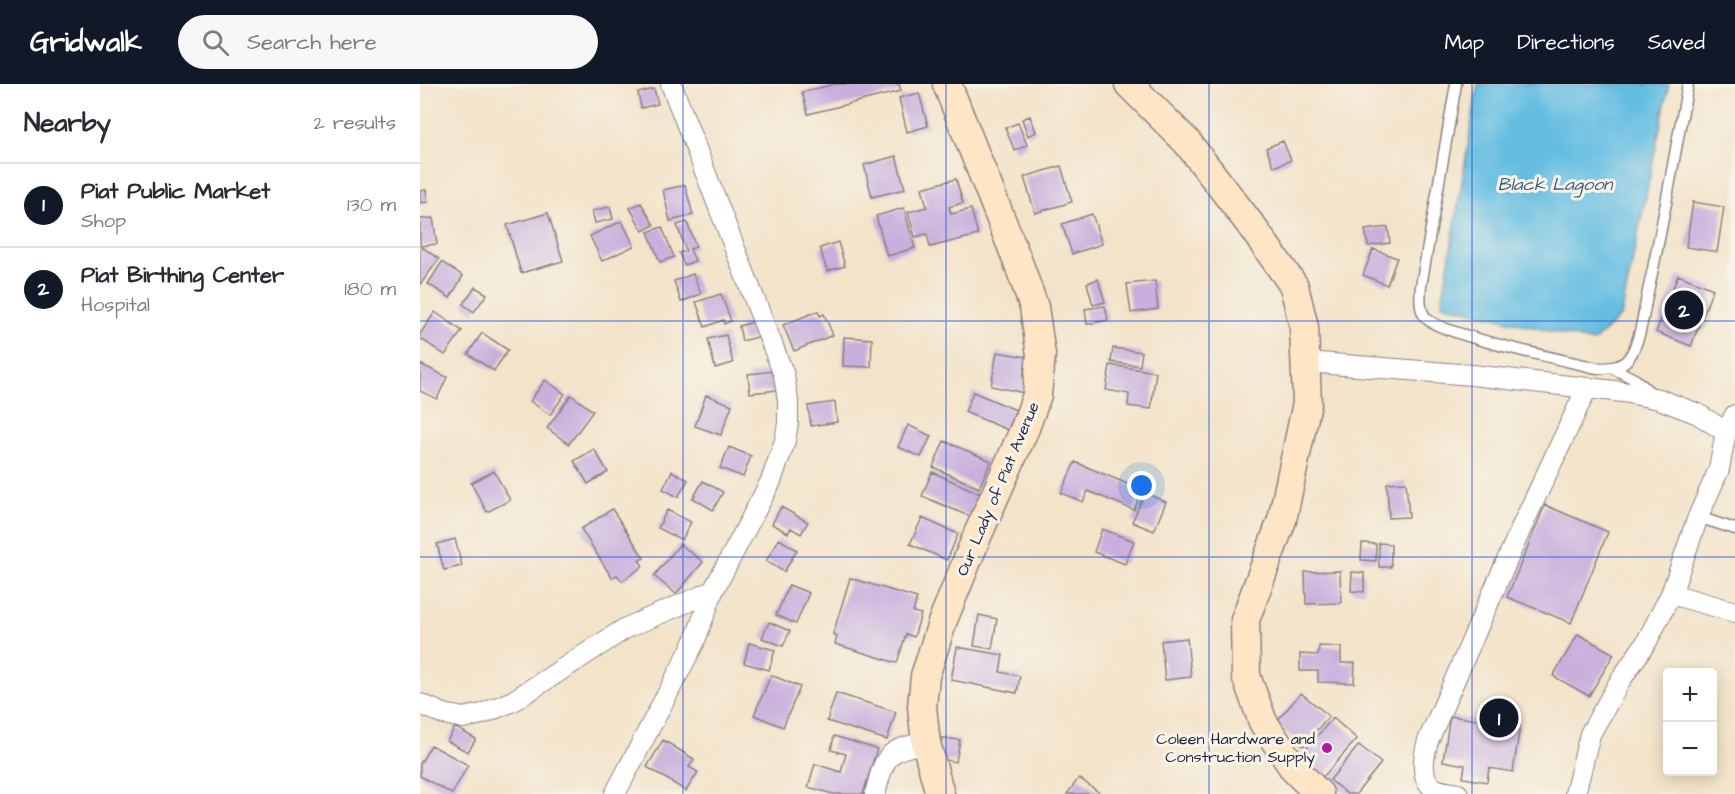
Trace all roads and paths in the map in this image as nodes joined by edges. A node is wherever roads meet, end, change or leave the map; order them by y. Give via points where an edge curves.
1 (671, 84) edge
2 (947, 84) edge
3 (1129, 84) edge
4 (1456, 84) edge
5 (1688, 84) edge
6 (1306, 362) junction
7 (1613, 368) junction
8 (1587, 388) junction
9 (1659, 399) junction
10 (1732, 428) edge
11 (1698, 517) junction
12 (1735, 529) edge
13 (713, 591) junction
14 (1671, 594) junction
15 (1735, 612) edge
16 (420, 704) edge
17 (926, 743) junction
18 (615, 794) edge
19 (875, 794) edge
20 (940, 794) edge
21 (1319, 794) edge
22 (1458, 794) edge
23 (1575, 794) edge

1 - 13 street via 784,375 788,400 785,441 771,481
2 - 17 street, Our Lady of Piat Avenue via 1034,308 1041,356 1037,395 943,620 925,676 922,707
3 - 6 street via 1187,142 1294,286 1304,327
4 - 7 lane via 1420,286 1420,305 1426,318 1469,336 1597,368
5 - 7 lane via 1638,338 1632,354
6 - 8 street
6 - 21 street via 1307,403 1282,520 1245,620 1246,676 1263,722 1294,769
7 - 9 lane
8 - 9 street
8 - 22 street via 1428,741 1423,763 1429,784
9 - 10 street
10 - 11 street
11 - 12 lane
11 - 14 street
13 - 16 street via 626,628 513,701 482,714 463,718
13 - 18 street via 694,643
14 - 15 street
14 - 23 street via 1590,734
17 - 19 street via 893,752 883,763
17 - 20 street, Our Lady of Piat Avenue

